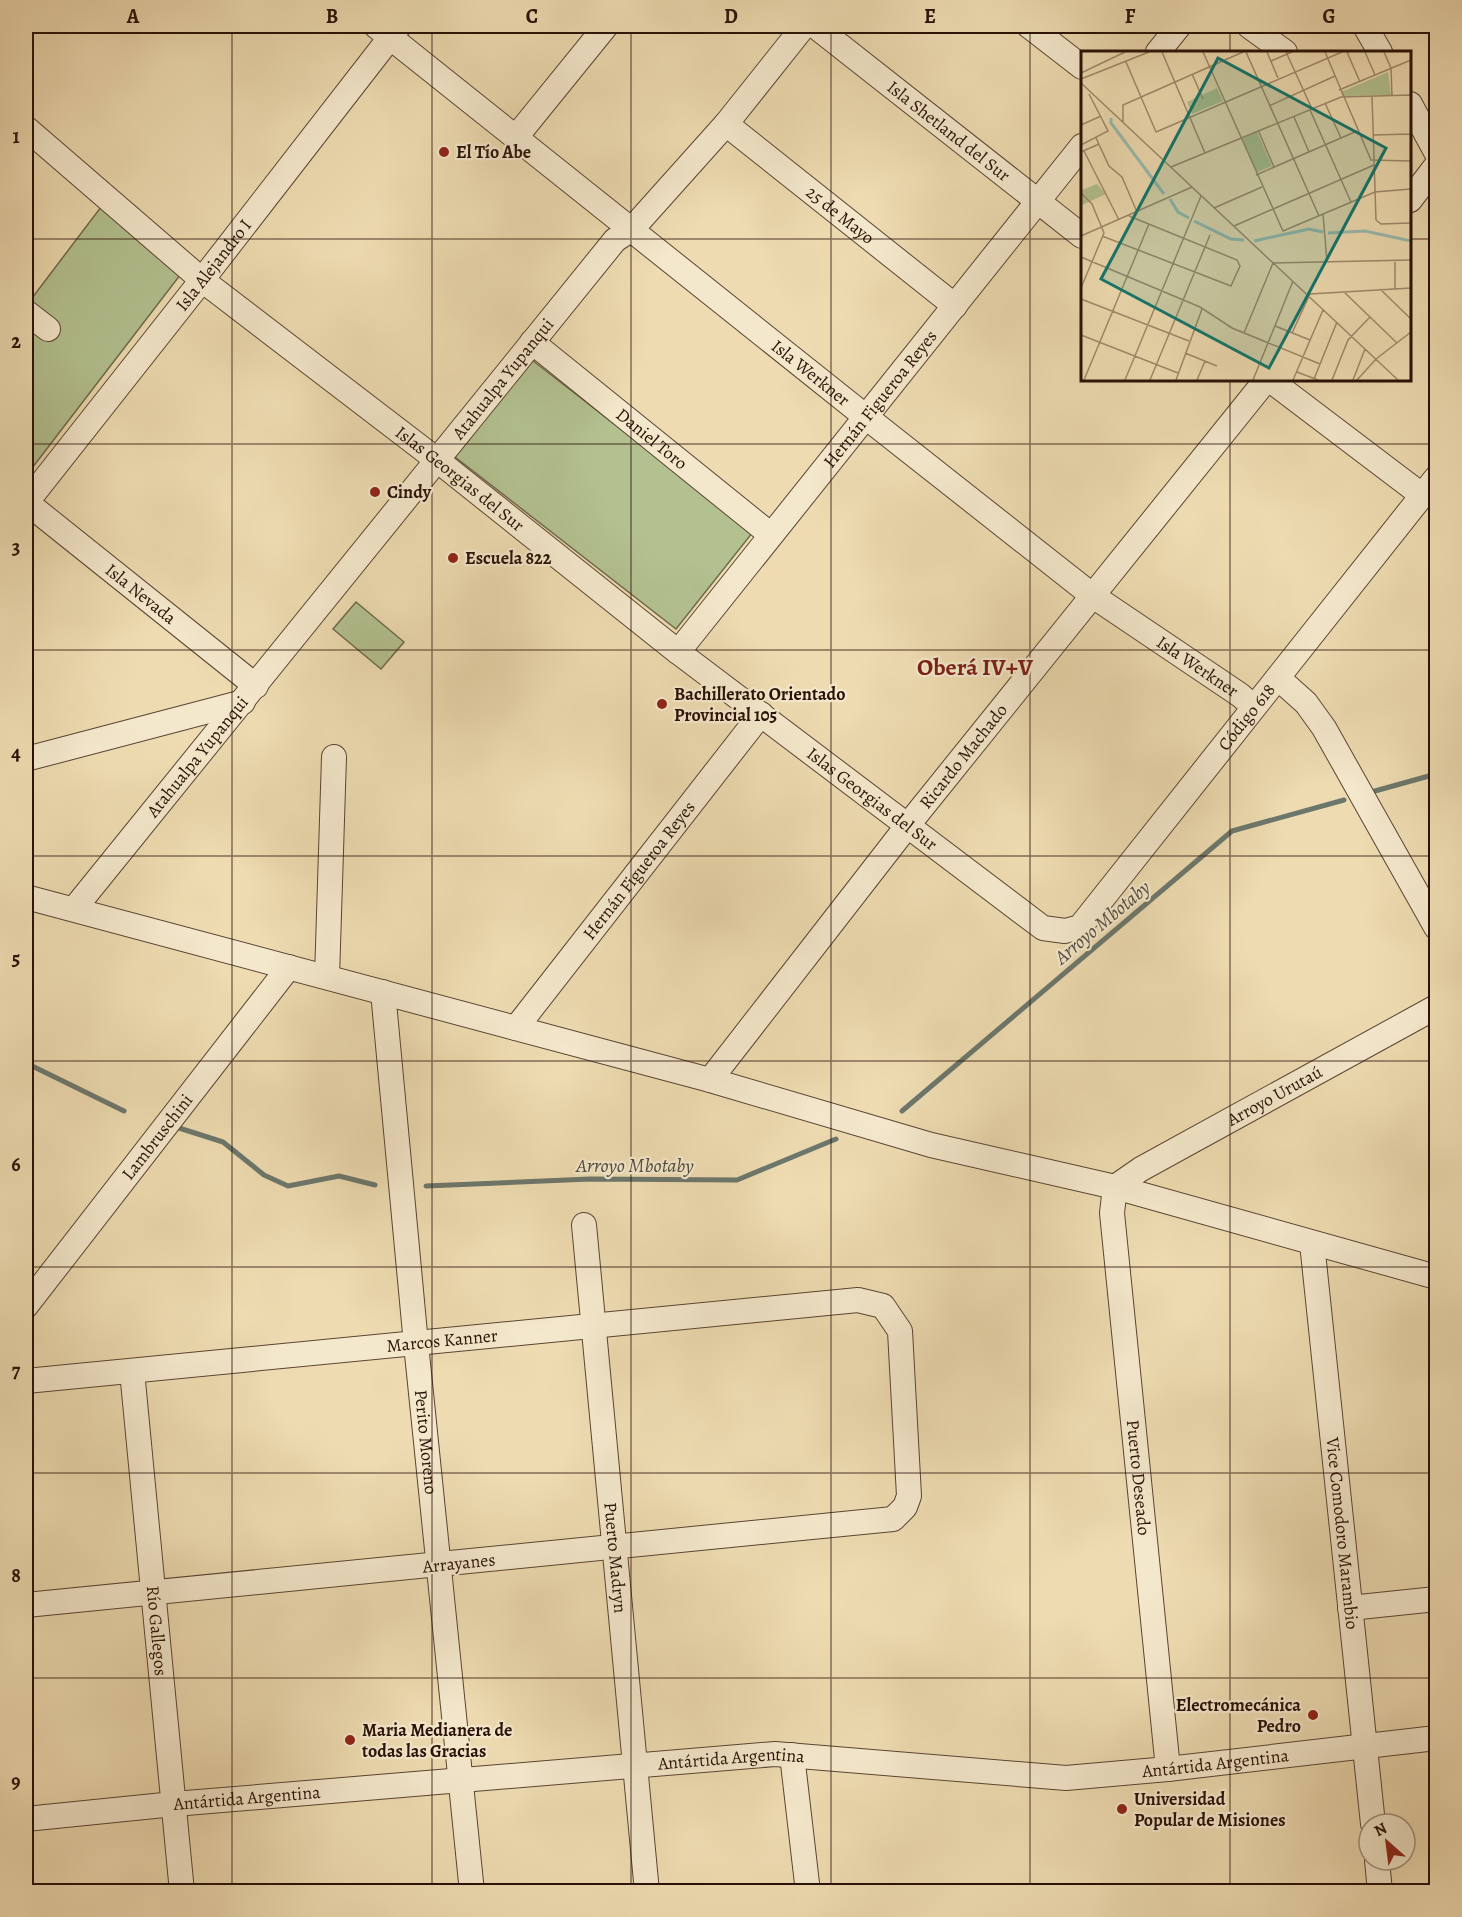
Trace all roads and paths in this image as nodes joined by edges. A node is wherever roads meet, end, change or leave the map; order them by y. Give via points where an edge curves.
1 (606, 26) edge
2 (804, 26) edge
3 (815, 26) edge
4 (1029, 26) edge
5 (1179, 26) edge
6 (1249, 26) edge
7 (1365, 26) edge
8 (389, 29) edge
9 (1159, 51) edge
10 (1284, 51) edge
11 (1379, 51) edge
12 (1081, 65) edge
13 (1411, 106) edge
14 (726, 124) junction
15 (26, 128) edge
16 (516, 137) junction
17 (1428, 141) edge
18 (1081, 148) edge
19 (1437, 166) edge
20 (1411, 199) edge
21 (1038, 202) junction
22 (632, 229) junction
23 (1081, 234) edge
24 (202, 280) junction
25 (955, 306) junction
26 (26, 312) edge
27 (48, 329) dead end
28 (532, 342) junction
29 (1267, 381) edge
30 (1270, 381) edge
31 (866, 417) junction
32 (437, 460) junction
33 (1430, 487) edge
34 (26, 502) edge
35 (771, 535) junction
36 (1093, 596) junction
37 (678, 652) junction
38 (1278, 678) junction
39 (249, 694) junction
40 (1254, 707) junction
41 (761, 714) junction
42 (334, 757) dead end
43 (26, 759) edge
44 (908, 825) junction
45 (26, 897) edge
46 (74, 909) junction
47 (1437, 927) edge
48 (1043, 928) joint
49 (289, 967) junction
50 (327, 977) junction
51 (383, 992) junction
52 (1437, 1007) edge
53 (516, 1028) junction
54 (710, 1080) junction
55 (1114, 1187) junction
56 (584, 1225) dead end
57 (1312, 1243) junction
58 (1437, 1276) edge
59 (26, 1306) edge
60 (593, 1327) junction
61 (416, 1344) junction
62 (132, 1371) junction
63 (26, 1381) edge
64 (893, 1519) joint
65 (614, 1548) junction
66 (439, 1565) junction
67 (153, 1593) junction
68 (1437, 1599) edge
69 (26, 1605) edge
70 (1350, 1608) junction
71 (1437, 1738) edge
72 (1365, 1745) junction
73 (792, 1755) junction
74 (636, 1765) junction
75 (1168, 1769) junction
76 (461, 1780) junction
77 (174, 1804) junction
78 (1372, 1812) edge
79 (26, 1819) edge
80 (1378, 1872) edge
81 (182, 1892) edge
82 (472, 1892) edge
83 (647, 1892) edge
84 (808, 1892) edge
85 (1380, 1892) edge

1 - 16 street
2 - 14 street, Atahualpa Yupanqui
3 - 21 street, Isla Shetland del Sur
4 - 12 street
5 - 9 street
6 - 10 street
7 - 11 street
8 - 16 street, Isla Werkner
8 - 24 street, Isla Alejandro I
13 - 17 street
14 - 22 street, Atahualpa Yupanqui
14 - 25 street, 25 de Mayo
15 - 24 street, Islas Georgias del Sur
16 - 22 street, Isla Werkner
18 - 21 street, Hernán Figueroa Reyes
19 - 20 street
21 - 23 street, Isla Shetland del Sur
21 - 25 street, Hernán Figueroa Reyes
22 - 28 street, Atahualpa Yupanqui via 615,240
22 - 31 street, Isla Werkner
24 - 32 street, Islas Georgias del Sur
24 - 34 street, Isla Alejandro I
25 - 31 street, Hernán Figueroa Reyes
26 - 27 street
28 - 32 street, Atahualpa Yupanqui
28 - 35 street, Daniel Toro
29 - 36 street, Ricardo Machado
30 - 33 street
31 - 35 street, Hernán Figueroa Reyes
31 - 36 street, Isla Werkner
32 - 37 street, Islas Georgias del Sur
32 - 39 street, Atahualpa Yupanqui
33 - 38 street, Código 618
34 - 39 street, Isla Nevada
35 - 37 street, Hernán Figueroa Reyes
36 - 40 street, Isla Werkner
36 - 44 street, Ricardo Machado
37 - 41 street, Islas Georgias del Sur
38 - 40 street, Código 618
38 - 47 street via 1306,703 1324,728
39 - 43 street
39 - 46 street, Atahualpa Yupanqui
40 - 48 street, Código 618 via 1080,927 1065,931
41 - 44 street, Islas Georgias del Sur
41 - 53 street, Hernán Figueroa Reyes
42 - 50 street
44 - 48 street, Islas Georgias del Sur
44 - 54 street, Ricardo Machado
45 - 46 street
46 - 49 street
49 - 50 street
49 - 59 street, Lambruschini
50 - 51 street
51 - 53 street
51 - 61 street, Perito Moreno
52 - 55 street, Arroyo Urutaú
53 - 54 street
54 - 55 street via 931,1145
55 - 57 street
55 - 75 street, Puerto Deseado via 1112,1213
56 - 60 street, Puerto Madryn
57 - 58 street
57 - 70 street, Vice Comodoro Marambio
60 - 61 street, Marcos Kanner
60 - 64 street, Marcos Kanner via 858,1300 883,1306 900,1331 909,1496
60 - 65 street, Puerto Madryn
61 - 62 street, Marcos Kanner
61 - 66 street, Perito Moreno
62 - 63 street, Marcos Kanner
62 - 67 street, Río Gallegos
64 - 65 street, Arrayanes
65 - 66 street, Arrayanes
65 - 74 street, Puerto Madryn
66 - 67 street, Arrayanes
66 - 76 street, Perito Moreno
67 - 69 street, Arrayanes
67 - 77 street, Río Gallegos
68 - 70 street
70 - 72 street, Vice Comodoro Marambio
71 - 72 street, Antártida Argentina
72 - 75 street, Antártida Argentina
72 - 78 street, Vice Comodoro Marambio
73 - 74 street, Antártida Argentina
73 - 75 street, Antártida Argentina via 1066,1778
73 - 84 street
74 - 76 street, Antártida Argentina
74 - 83 street, Puerto Madryn
76 - 77 street, Antártida Argentina
76 - 82 street, Perito Moreno
77 - 79 street, Antártida Argentina
77 - 81 street, Río Gallegos
80 - 85 street

